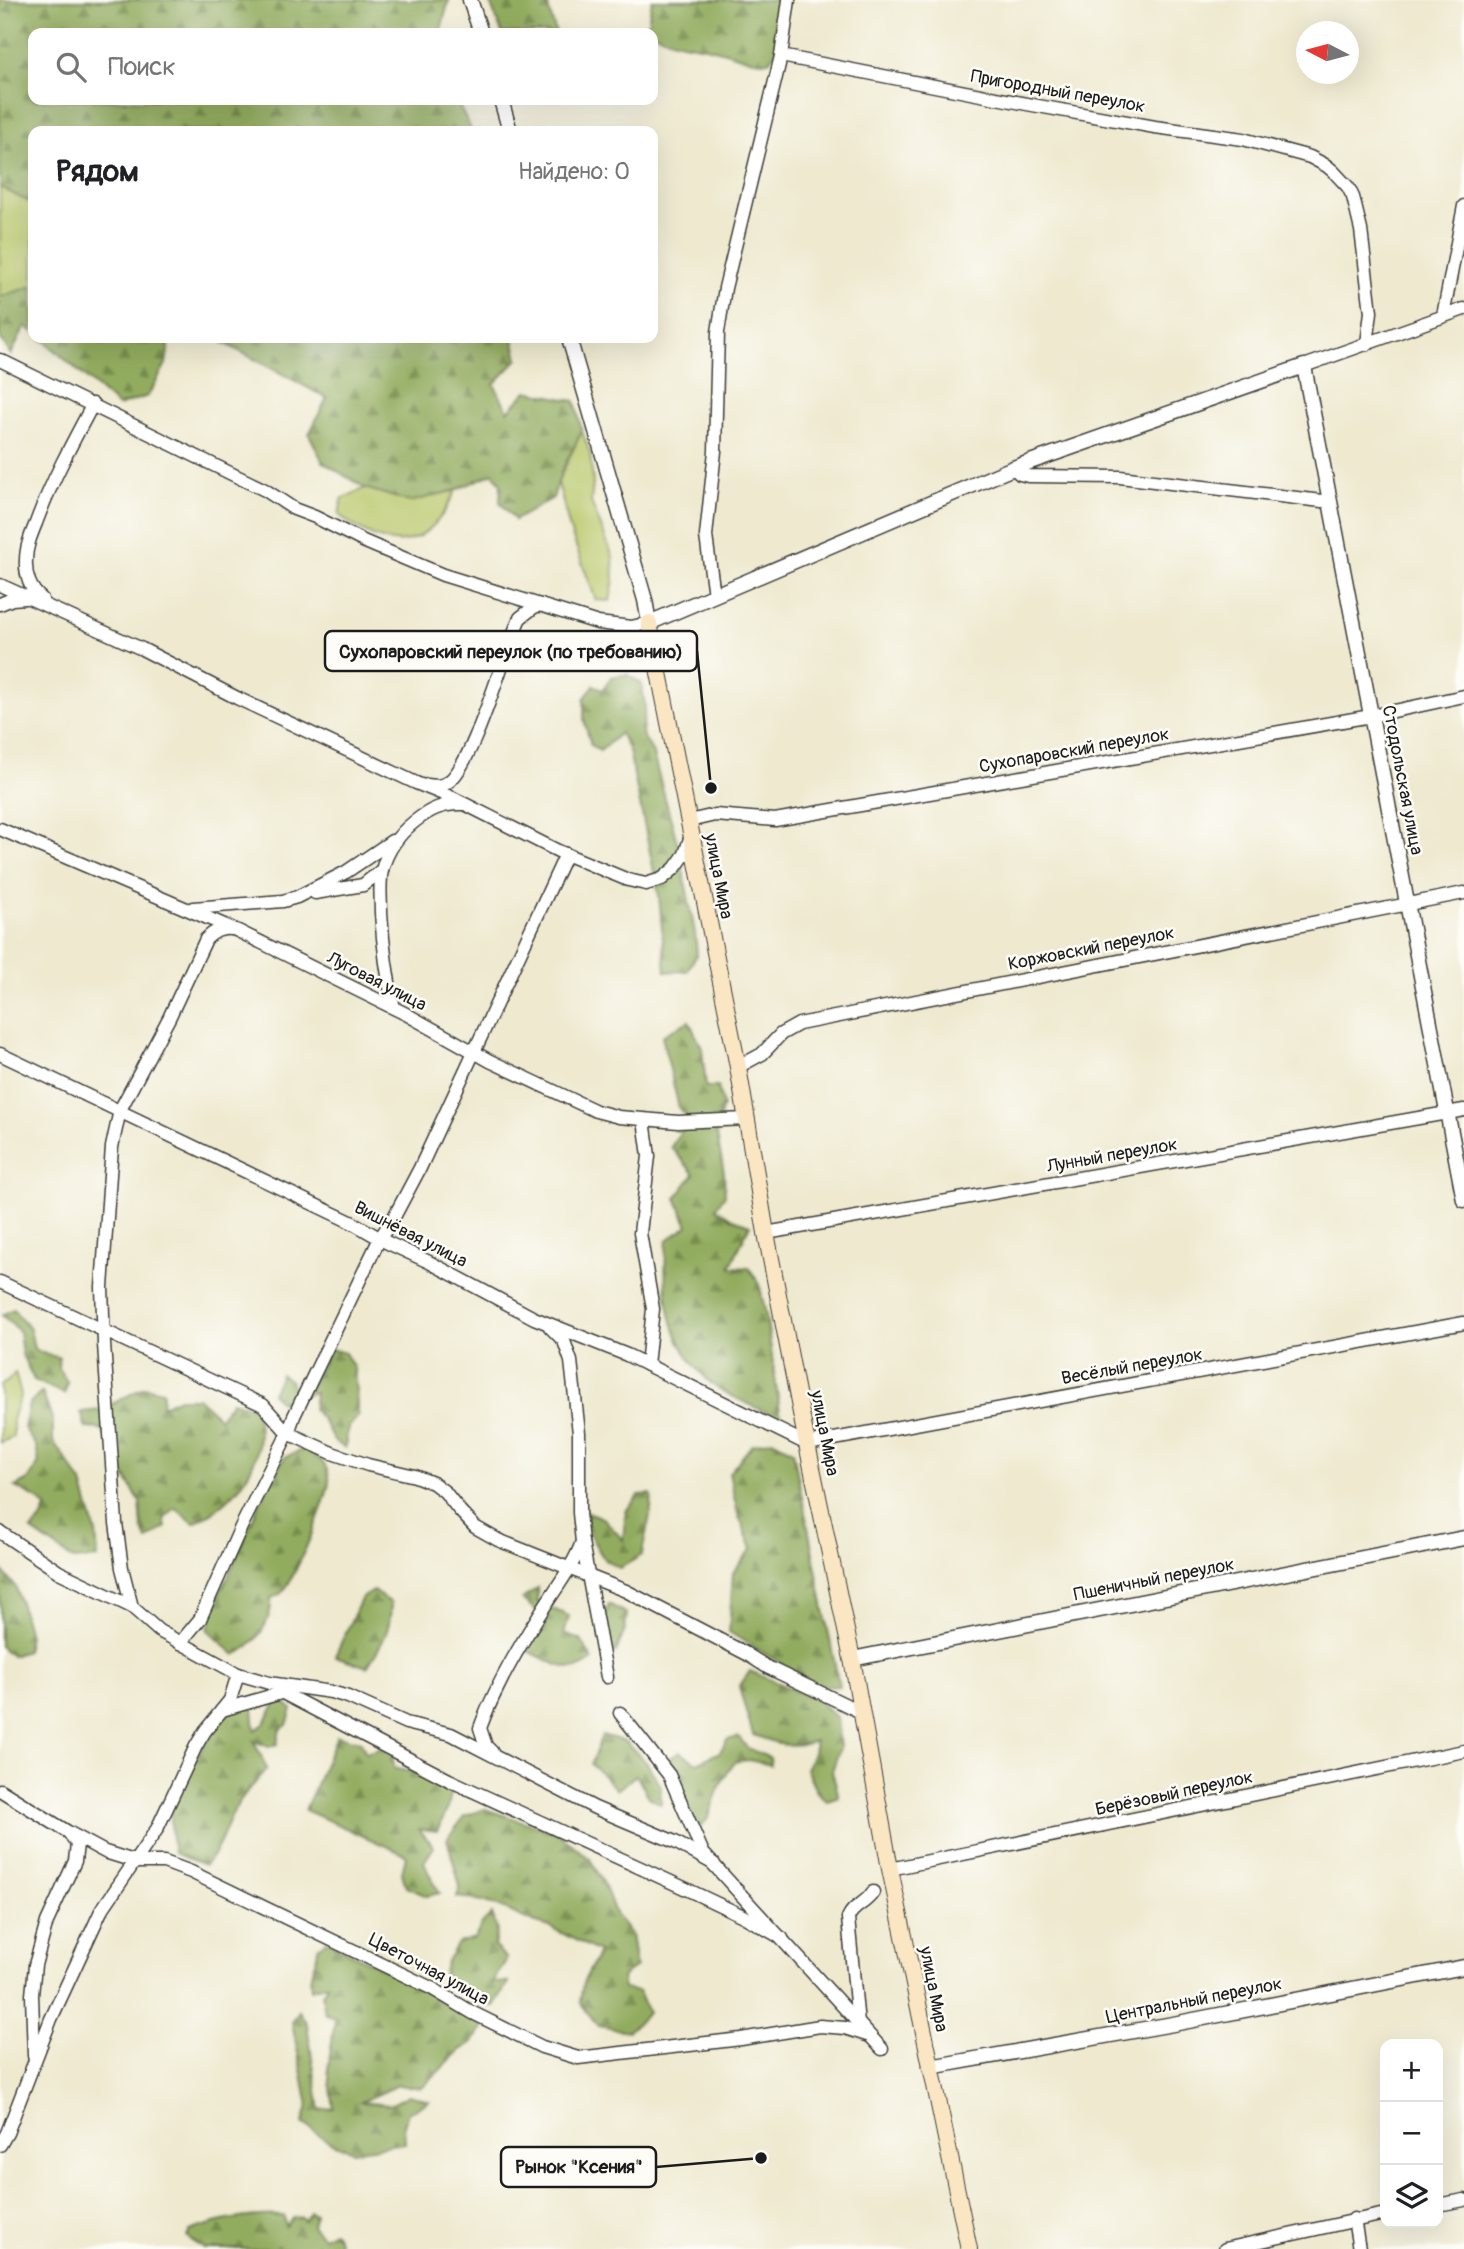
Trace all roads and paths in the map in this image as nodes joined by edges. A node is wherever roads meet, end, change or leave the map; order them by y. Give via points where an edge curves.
1 (470, 0) edge
2 (789, 0) edge
3 (479, 28) edge
4 (781, 55) junction
5 (502, 105) edge
6 (509, 126) edge
7 (1464, 206) edge
8 (1464, 309) edge
9 (1443, 316) junction
10 (570, 343) edge
11 (1367, 344) junction
12 (0, 360) edge
13 (1304, 366) junction
14 (93, 404) junction
15 (1013, 468) junction
16 (1330, 502) junction
17 (0, 585) edge
18 (714, 596) junction
19 (29, 598) junction
20 (0, 604) edge
21 (541, 605) junction
22 (54, 608) junction
23 (649, 623) junction
24 (1464, 696) edge
25 (1371, 716) junction
26 (416, 783) junction
27 (467, 805) junction
28 (690, 827) junction
29 (0, 829) edge
30 (401, 834) junction
31 (566, 854) junction
32 (382, 870) junction
33 (1464, 893) edge
34 (298, 897) junction
35 (1407, 903) junction
36 (189, 908) junction
37 (238, 931) junction
38 (394, 1008) junction
39 (475, 1053) junction
40 (0, 1054) edge
41 (738, 1067) junction
42 (120, 1110) junction
43 (1464, 1110) edge
44 (1447, 1113) junction
45 (747, 1119) junction
46 (645, 1120) junction
47 (1464, 1200) edge
48 (766, 1233) junction
49 (380, 1238) junction
50 (0, 1282) edge
51 (534, 1318) junction
52 (1464, 1323) edge
53 (104, 1332) junction
54 (647, 1365) junction
55 (288, 1433) junction
56 (807, 1444) junction
57 (0, 1532) edge
58 (1464, 1538) edge
59 (582, 1542) junction
60 (569, 1568) junction
61 (589, 1575) junction
62 (132, 1607) junction
63 (180, 1643) junction
64 (852, 1659) junction
65 (238, 1674) junction
66 (607, 1678) dead end
67 (298, 1689) junction
68 (281, 1692) junction
69 (222, 1710) junction
70 (862, 1712) junction
71 (620, 1713) dead end
72 (1464, 1751) edge
73 (495, 1755) junction
74 (0, 1790) edge
75 (68, 1832) junction
76 (135, 1861) junction
77 (713, 1864) junction
78 (890, 1869) junction
79 (873, 1892) dead end
80 (782, 1938) junction
81 (1464, 1967) edge
82 (858, 2025) junction
83 (867, 2035) junction
84 (882, 2049) dead end
85 (34, 2067) junction
86 (930, 2067) junction
87 (0, 2146) edge
88 (1464, 2200) edge
89 (1443, 2204) edge
90 (1380, 2215) edge
91 (1354, 2219) junction
92 (969, 2249) edge
93 (1225, 2249) edge
94 (1359, 2249) edge

1 - 3 street
2 - 4 street
4 - 11 street, Пригородный переулок via 1027,104 1243,139 1310,157 1327,166 1350,191 1359,221 1371,312
4 - 18 street via 720,318 715,451 706,536
5 - 6 street
7 - 9 street
8 - 9 street
9 - 11 street
10 - 23 street
11 - 13 street
12 - 14 street
13 - 15 street
13 - 16 street, Стодольская улица
14 - 21 street via 363,541 443,575
14 - 22 street via 61,462 28,545 25,562 33,593
15 - 16 street via 1028,476 1120,477
15 - 18 street
16 - 25 street, Стодольская улица
17 - 19 street
18 - 23 street
19 - 20 street
19 - 22 street
21 - 23 street via 598,623 631,627
21 - 26 street via 520,618 455,776 437,786
22 - 26 street
23 - 28 main road, улица Мира
24 - 25 street, Сухопаровский переулок
25 - 28 street, Сухопаровский переулок via 775,820 715,816
25 - 35 street, Стодольская улица
26 - 27 street
27 - 30 street via 435,807
27 - 31 street
28 - 31 street via 685,854 675,869 646,884
28 - 41 main road, улица Мира
29 - 36 street, Луговая улица
30 - 32 street
30 - 34 street via 346,872
31 - 39 street
32 - 34 street via 363,885
32 - 38 street via 383,943
33 - 35 street, Коржовский переулок
34 - 36 street
35 - 41 street, Коржовский переулок via 799,1024
35 - 44 street, Стодольская улица
36 - 37 street, Луговая улица
37 - 38 street, Луговая улица
37 - 42 street via 225,929 205,939
38 - 39 street, Луговая улица
39 - 46 street, Луговая улица via 596,1111
39 - 49 street via 420,1168
40 - 42 street, Вишнёвая улица
41 - 45 main road, улица Мира
42 - 49 street, Вишнёвая улица
42 - 53 street via 112,1147 102,1287
43 - 44 street, Лунный переулок
44 - 47 street, Стодольская улица
44 - 48 street, Лунный переулок
45 - 46 street, Луговая улица
45 - 48 main road, улица Мира
46 - 54 street via 649,1156 640,1233 653,1309
48 - 56 main road, улица Мира
49 - 51 street, Вишнёвая улица
49 - 55 street
50 - 53 street
51 - 54 street, Вишнёвая улица
51 - 59 street via 564,1341 571,1361 579,1433
52 - 56 street, Весёлый переулок
53 - 55 street via 263,1405
53 - 62 street via 116,1523
54 - 56 street, Вишнёвая улица
55 - 60 street via 356,1461 433,1482 475,1527
55 - 63 street via 200,1619
56 - 64 main road, улица Мира
57 - 62 street via 59,1572
58 - 64 street, Пшеничный переулок
59 - 60 street
59 - 61 street
60 - 61 street
60 - 73 street via 514,1656 486,1712 480,1728
61 - 66 street
61 - 70 street
62 - 63 street via 159,1632
63 - 65 street
64 - 70 main road, улица Мира
65 - 67 street
65 - 69 street
67 - 68 street
67 - 73 street via 348,1697
68 - 69 street
68 - 80 street via 449,1780
69 - 76 street via 196,1746 157,1829
70 - 78 main road, улица Мира
71 - 77 street via 669,1775 694,1835
72 - 78 street, Берёзовый переулок
73 - 77 street
74 - 75 street, Цветочная улица
75 - 76 street, Цветочная улица via 105,1852
75 - 85 street via 77,1844 75,1861 47,1922 35,1965
76 - 83 street, Цветочная улица via 164,1862 203,1877 542,2047 578,2058 820,2026
76 - 85 street via 101,1911
77 - 80 street
78 - 86 main road, улица Мира
79 - 82 street via 848,1918
80 - 82 street
81 - 86 street, Центральный переулок
82 - 83 street
83 - 84 street
85 - 87 street
86 - 92 main road, улица Мира
88 - 89 street
90 - 91 street
91 - 93 street
91 - 94 street

